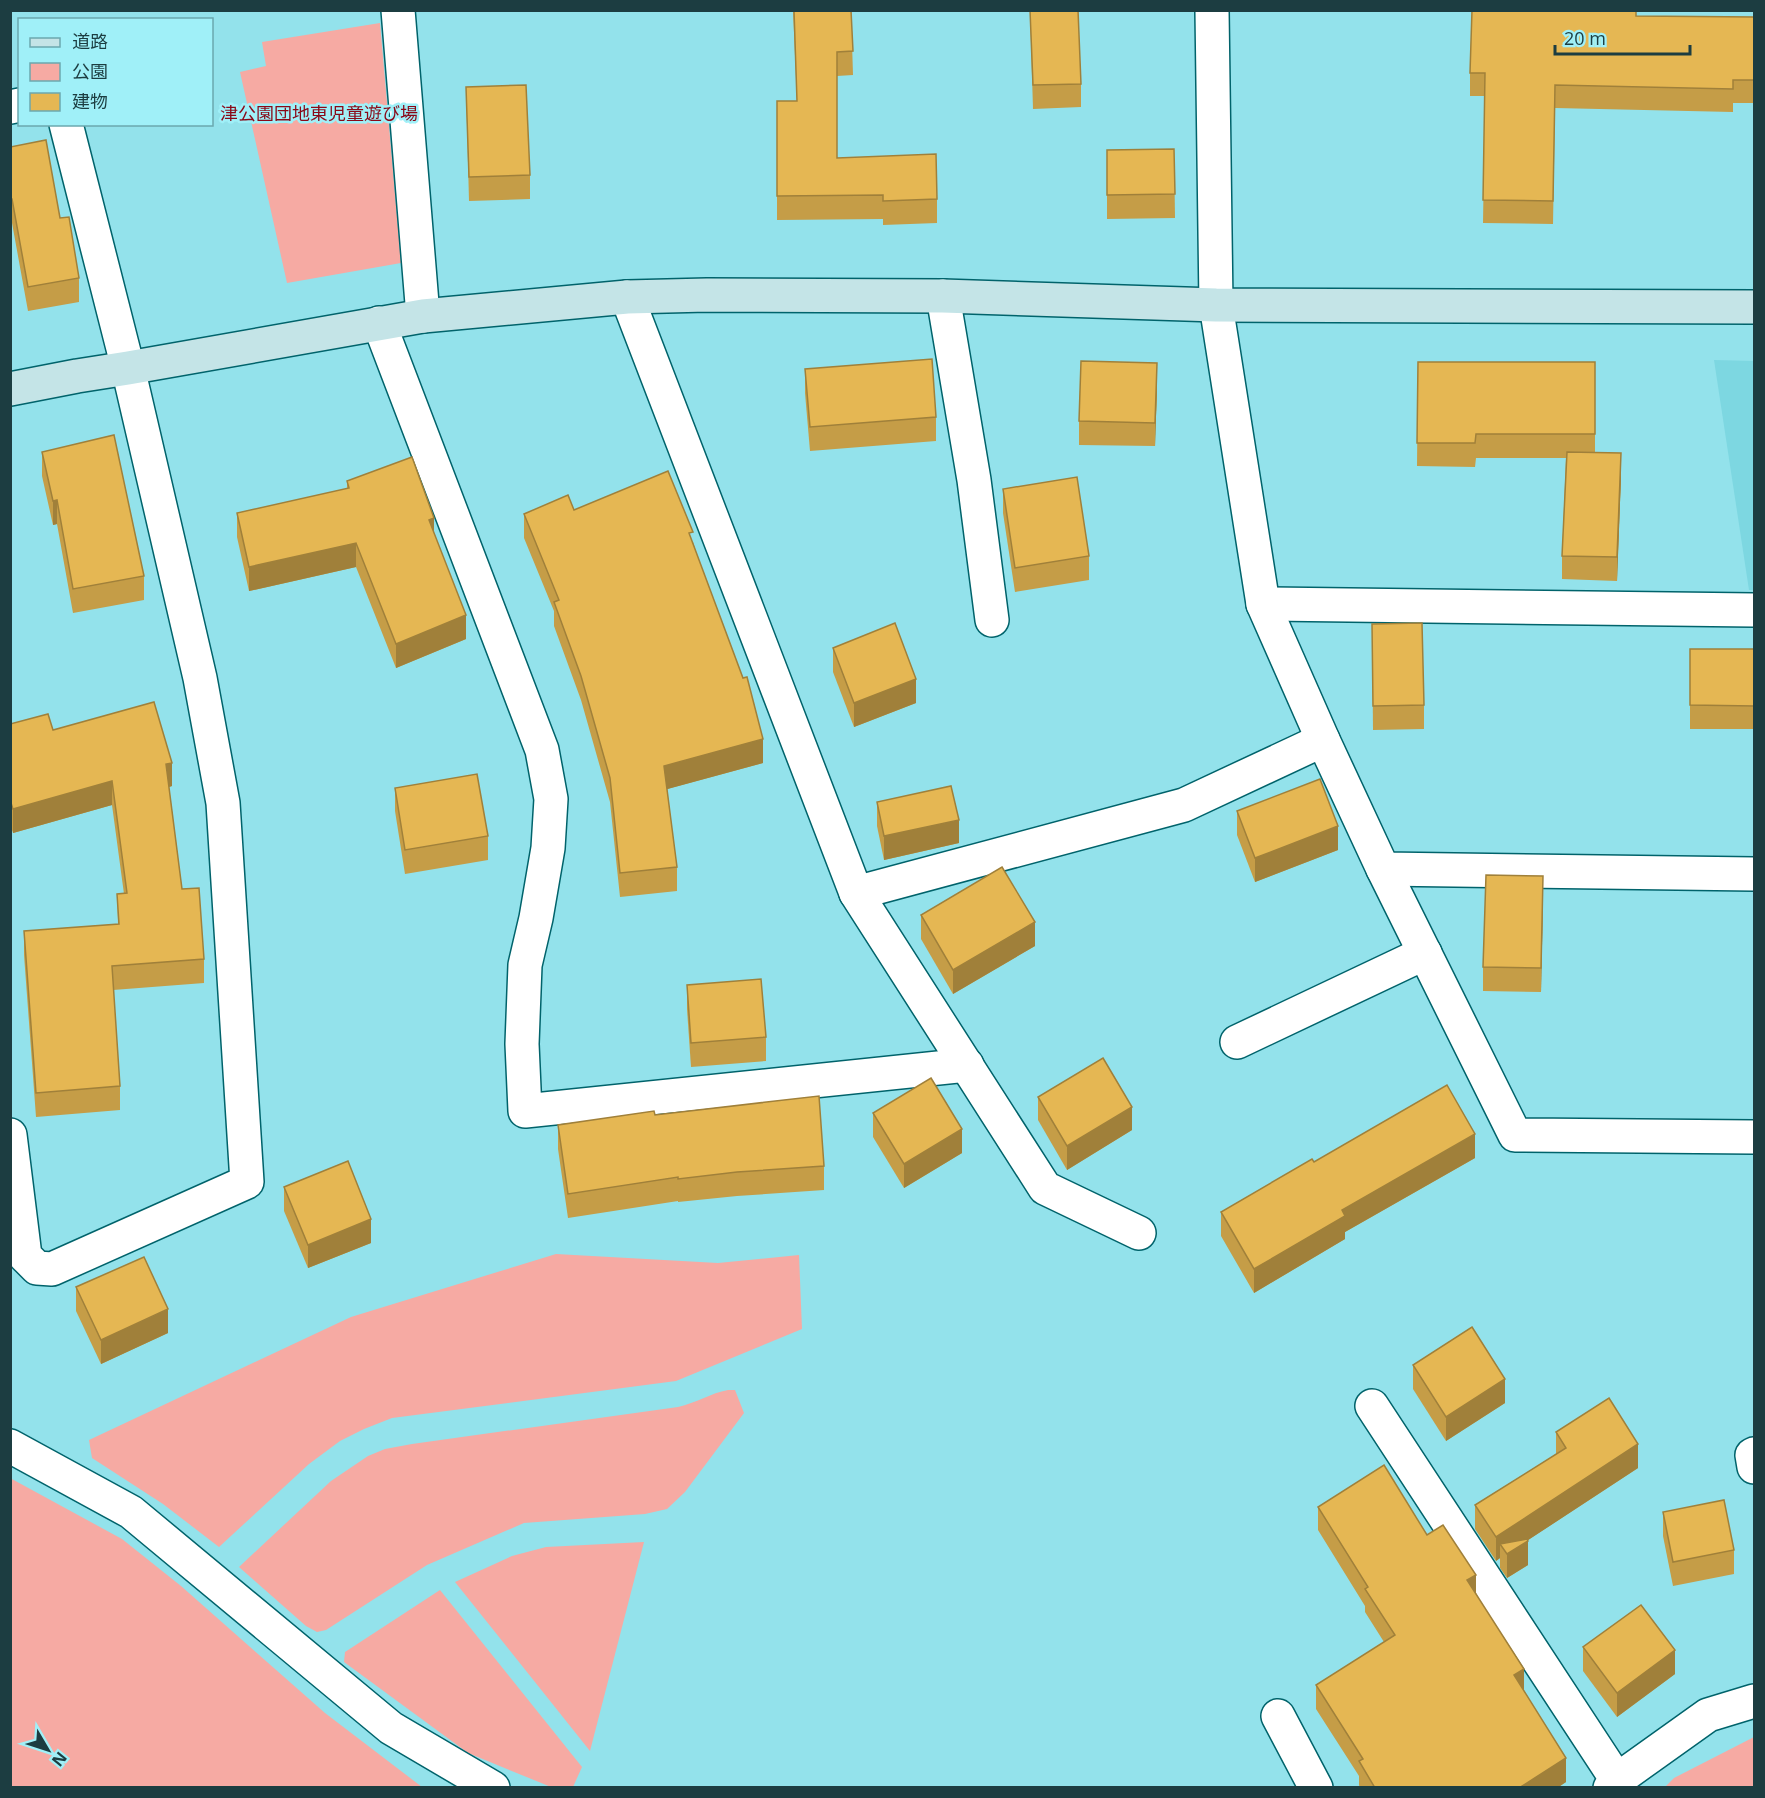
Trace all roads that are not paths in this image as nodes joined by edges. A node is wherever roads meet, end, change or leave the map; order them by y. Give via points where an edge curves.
1 (398, 10) edge
2 (1212, 10) edge
3 (67, 126) edge
4 (944, 296) junction
5 (627, 297) junction
6 (1216, 305) junction
7 (1755, 307) edge
8 (423, 316) junction
9 (379, 323) junction
10 (128, 368) junction
11 (10, 389) edge
12 (1263, 604) junction
13 (1755, 610) edge
14 (992, 620) dead end
15 (1323, 740) junction
16 (1383, 869) junction
17 (1755, 874) edge
18 (855, 893) junction
19 (1425, 953) junction
20 (1237, 1042) dead end
21 (967, 1065) junction
22 (10, 1135) edge
23 (1755, 1137) edge
24 (1139, 1233) dead end
25 (1372, 1407) dead end
26 (10, 1446) edge
27 (1755, 1454) edge
28 (1755, 1467) edge
29 (1755, 1701) edge
30 (1278, 1716) dead end
31 (1613, 1784) edge
32 (494, 1788) edge
33 (1316, 1788) edge

1 - 8 street
2 - 6 street
3 - 10 street
4 - 5 street
4 - 6 street
4 - 14 street
5 - 8 street
5 - 18 street
6 - 7 street
6 - 12 street
8 - 9 street
9 - 10 street
9 - 21 street via 542,750 551,799 548,848 525,965 525,1111
10 - 11 street
10 - 22 street via 200,678 223,803 247,1182 52,1269 37,1268 25,1256
12 - 13 street
12 - 15 street
15 - 16 street
15 - 18 street via 1184,806
16 - 17 street
16 - 19 street
18 - 21 street
19 - 20 street
19 - 23 street via 1515,1135
21 - 24 street via 1045,1188
25 - 31 street
26 - 32 street via 131,1512 391,1728
27 - 28 street
29 - 31 street via 1708,1715
30 - 33 street

